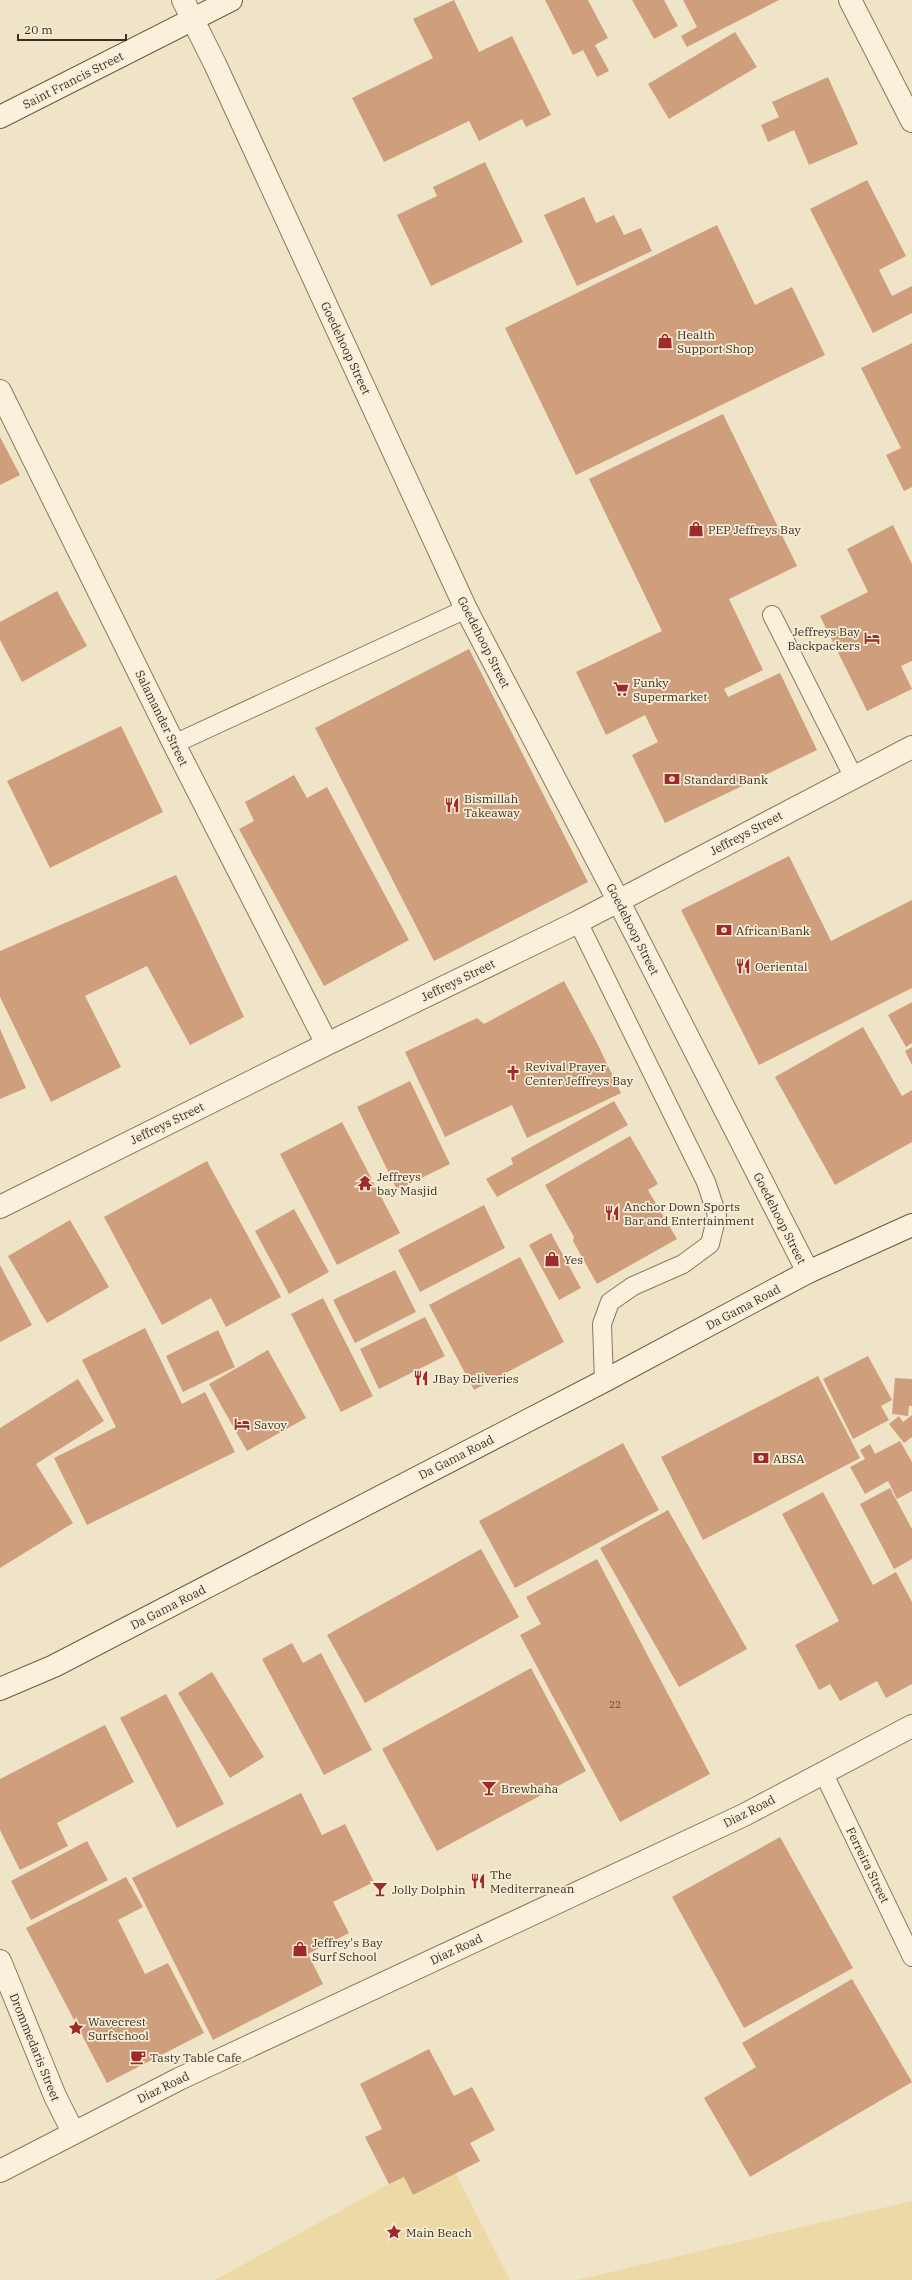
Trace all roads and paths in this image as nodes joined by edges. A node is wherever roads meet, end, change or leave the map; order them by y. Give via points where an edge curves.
1 (231, 0) edge
2 (850, 0) edge
3 (187, 9) edge
4 (0, 117) edge
5 (912, 121) edge
6 (0, 391) edge
7 (466, 609) junction
8 (772, 615) dead end
9 (174, 744) junction
10 (912, 747) edge
11 (853, 776) junction
12 (618, 900) junction
13 (578, 922) junction
14 (327, 1044) junction
15 (0, 1206) edge
16 (912, 1225) edge
17 (808, 1272) junction
18 (604, 1381) junction
19 (0, 1690) edge
20 (912, 1726) edge
21 (823, 1772) junction
22 (912, 1958) edge
23 (0, 1961) edge
24 (73, 2132) junction
25 (0, 2171) edge

1 - 3 street, Saint Francis Street
2 - 5 street
3 - 4 street, Saint Francis Street
3 - 7 street, Goedehoop Street
6 - 9 street, Salamander Street
7 - 9 lane
7 - 12 street, Goedehoop Street
8 - 11 lane
9 - 14 street, Salamander Street
10 - 11 street, Jeffreys Street
11 - 12 street, Jeffreys Street
12 - 13 street, Jeffreys Street
12 - 17 street, Goedehoop Street
13 - 14 street, Jeffreys Street
13 - 18 lane via 706,1182 717,1215 710,1244 683,1264 633,1286 610,1302 602,1324
14 - 15 street, Jeffreys Street
16 - 17 street, Da Gama Road
17 - 18 street, Da Gama Road
18 - 19 street, Da Gama Road via 54,1666
20 - 21 street, Diaz Road
21 - 22 lane, Ferreira Street
21 - 24 street, Diaz Road via 744,1815 179,2079
23 - 24 street, Drommedaris Street via 55,2096
24 - 25 street, Diaz Road

